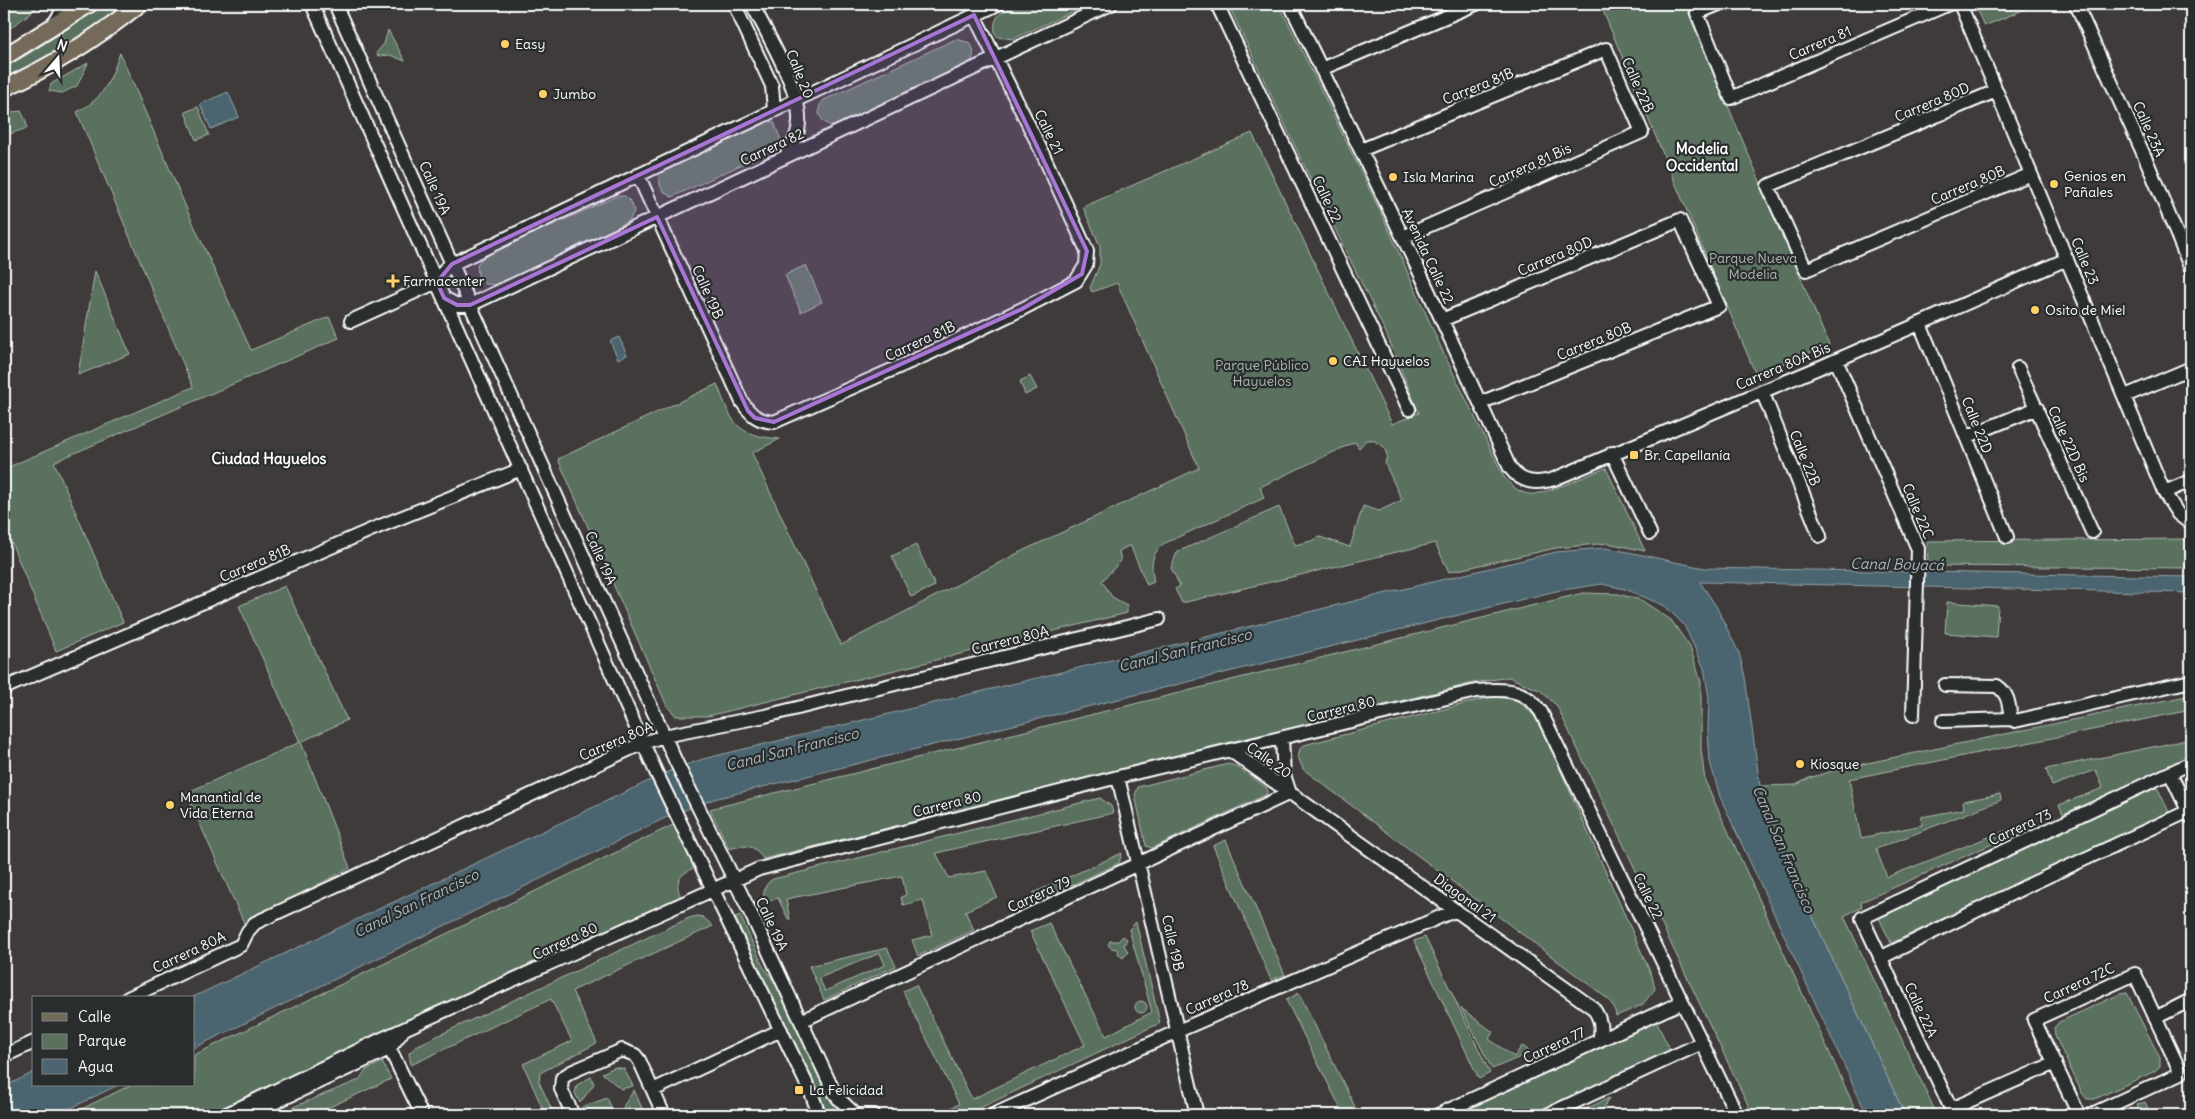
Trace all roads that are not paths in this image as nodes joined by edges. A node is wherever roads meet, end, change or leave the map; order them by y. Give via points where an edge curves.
1 (67, 4) edge
2 (90, 4) edge
3 (139, 4) edge
4 (312, 4) edge
5 (335, 4) edge
6 (734, 4) edge
7 (752, 4) edge
8 (998, 4) edge
9 (1111, 4) edge
10 (1217, 4) edge
11 (1290, 4) edge
12 (1476, 4) edge
13 (1719, 4) edge
14 (1949, 4) edge
15 (1960, 4) edge
16 (2076, 4) edge
17 (2188, 4) edge
18 (2191, 10) edge
19 (974, 15) junction
20 (50, 30) junction
21 (1606, 50) joint
22 (4, 57) edge
23 (996, 58) junction
24 (1322, 69) junction
25 (4, 88) edge
26 (1996, 91) junction
27 (796, 100) junction
28 (774, 110) junction
29 (1642, 132) joint
30 (1361, 150) junction
31 (786, 156) junction
32 (2032, 174) junction
33 (638, 175) junction
34 (657, 217) junction
35 (1680, 220) joint
36 (1403, 237) junction
37 (2068, 260) junction
38 (452, 264) junction
39 (1086, 265) joint
40 (2191, 269) edge
41 (1806, 270) joint
42 (437, 282) junction
43 (444, 298) junction
44 (470, 305) junction
45 (1442, 320) junction
46 (351, 321) dead end
47 (1920, 324) junction
48 (1836, 360) junction
49 (2018, 368) dead end
50 (2191, 368) edge
51 (1762, 391) junction
52 (2125, 396) junction
53 (1480, 402) junction
54 (1409, 408) dead end
55 (2037, 408) junction
56 (755, 418) joint
57 (1966, 437) junction
58 (1612, 453) junction
59 (1510, 468) joint
60 (520, 469) junction
61 (2191, 481) edge
62 (2164, 492) junction
63 (2191, 524) edge
64 (2092, 532) dead end
65 (1650, 533) dead end
66 (1820, 536) dead end
67 (2007, 537) dead end
68 (1160, 619) dead end
69 (2191, 682) edge
70 (1945, 685) dead end
71 (4, 688) edge
72 (1525, 696) joint
73 (1912, 715) dead end
74 (2011, 719) junction
75 (1943, 721) dead end
76 (664, 736) junction
77 (1282, 739) junction
78 (643, 743) junction
79 (1230, 751) junction
80 (2191, 763) edge
81 (2170, 773) junction
82 (1118, 777) junction
83 (1290, 793) junction
84 (2190, 813) edge
85 (1139, 864) junction
86 (734, 879) junction
87 (713, 889) junction
88 (1456, 910) junction
89 (1862, 918) joint
90 (1880, 958) junction
91 (132, 996) edge
92 (2191, 1000) edge
93 (1682, 1002) junction
94 (2155, 1018) junction
95 (801, 1022) junction
96 (781, 1030) junction
97 (1178, 1031) junction
98 (1599, 1041) junction
99 (32, 1043) edge
100 (1702, 1043) junction
101 (387, 1044) junction
102 (4, 1056) edge
103 (2055, 1063) junction
104 (653, 1090) junction
105 (1952, 1112) edge
106 (225, 1115) edge
107 (248, 1115) edge
108 (422, 1115) edge
109 (573, 1115) edge
110 (664, 1115) edge
111 (819, 1115) edge
112 (852, 1115) edge
113 (874, 1115) edge
114 (992, 1115) edge
115 (1197, 1115) edge
116 (1438, 1115) edge
117 (1547, 1115) edge
118 (1737, 1115) edge
119 (2079, 1115) edge
120 (2090, 1115) edge

1 - 20 street
2 - 20 main road
3 - 25 main road via 76,50
4 - 42 street
5 - 38 street, Calle 19A
6 - 28 street via 772,86
7 - 27 street, Calle 20
8 - 19 street
9 - 23 street, Carrera 82
10 - 54 street, Calle 22
11 - 24 street, Avenida Calle 22
12 - 24 street
13 - 14 street, Carrera 81 via 1697,13 1731,98
15 - 26 street, Calle 23
16 - 40 street, Calle 23A
17 - 18 street
19 - 23 street, Calle 21
19 - 27 street
20 - 22 main road
21 - 29 street, Calle 22B
21 - 30 street, Carrera 81B
23 - 31 street, Carrera 82
23 - 39 street, Calle 21 via 1087,251
24 - 30 street, Avenida Calle 22
26 - 32 street, Calle 23
26 - 41 street, Carrera 80D via 1768,186
27 - 28 street
27 - 31 street, Calle 20 via 800,119 798,131
28 - 33 street
29 - 36 street, Carrera 81 Bis
30 - 36 street, Avenida Calle 22
31 - 34 street, Carrera 82
32 - 37 street, Calle 23
32 - 41 street, Carrera 80B
33 - 34 street, Calle 19B
33 - 38 street
34 - 44 street, Carrera 82
34 - 56 street, Calle 19B via 742,402
35 - 45 street, Carrera 80D
35 - 53 street, Carrera 80B via 1719,306
36 - 45 street, Avenida Calle 22
37 - 47 street, Carrera 80A Bis
37 - 52 street, Calle 23
38 - 42 street via 445,268
38 - 44 street, Calle 19A
39 - 56 street, Carrera 81B via 1076,281 928,354 774,422
42 - 43 street
42 - 46 street
43 - 44 street via 457,305
43 - 60 street
44 - 76 street, Calle 19A
45 - 53 street, Avenida Calle 22
47 - 48 street, Carrera 80A Bis
47 - 57 street, Calle 22D
48 - 51 street, Carrera 80A Bis
48 - 73 street, Calle 22C via 1918,549
49 - 55 street, Calle 22D Bis
50 - 52 street
51 - 58 street, Carrera 80A Bis
51 - 66 street, Calle 22B
52 - 62 street, Calle 23
53 - 59 street, Avenida Calle 22
55 - 57 street
55 - 64 street, Calle 22D Bis
57 - 67 street, Calle 22D
58 - 59 street, Carrera 80A Bis via 1542,482 1527,482
58 - 65 street
60 - 71 street, Carrera 81B via 365,532
60 - 78 street
61 - 62 street
62 - 63 street, Calle 23 via 2178,514
68 - 76 street, Carrera 80A via 765,716
69 - 74 street via 2024,721
70 - 74 street via 1997,686 2008,696
72 - 77 street, Carrera 80 via 1504,688 1476,691
72 - 93 street, Calle 22 via 1536,703 1541,712
74 - 75 street
76 - 78 street, Carrera 80A
76 - 86 street, Calle 19A
77 - 79 street, Carrera 80
77 - 83 street via 1284,775
78 - 87 street
78 - 91 street, Carrera 80A via 255,923 241,945
79 - 82 street, Carrera 80
79 - 83 street, Calle 20
80 - 81 street, Carrera 73
81 - 84 street
81 - 89 street, Carrera 73
82 - 85 street, Calle 19B
82 - 86 street, Carrera 80 via 769,866
83 - 85 street, Carrera 79
83 - 88 street, Diagonal 21
84 - 90 street via 2031,884
85 - 95 street, Carrera 79
85 - 97 street, Calle 19B
86 - 87 street, Carrera 80
86 - 95 street, Calle 19A
87 - 96 street
87 - 101 street, Carrera 80 via 402,1032
88 - 97 street, Carrera 78
88 - 98 street, Diagonal 21 via 1593,1008 1600,1017
89 - 90 street, Calle 22A
90 - 105 street, Calle 22A
92 - 94 street
93 - 98 street, Carrera 77
93 - 100 street, Calle 22
94 - 103 street, Carrera 72C via 2135,974 2034,1020
94 - 120 street, Carrera 72C via 2181,1073
95 - 112 street, Calle 19A via 833,1090
96 - 104 street
96 - 111 street
97 - 114 street, Carrera 78
97 - 115 street, Calle 19B
98 - 116 street, Carrera 77
99 - 102 street
100 - 117 street
100 - 118 street, Calle 22
101 - 106 street, Carrera 80
101 - 107 street, Carrera 80
101 - 108 street
103 - 105 street
103 - 119 street, Carrera 72C
104 - 109 street via 635,1054 622,1050 614,1052 562,1078 561,1089
104 - 110 street
112 - 113 street

